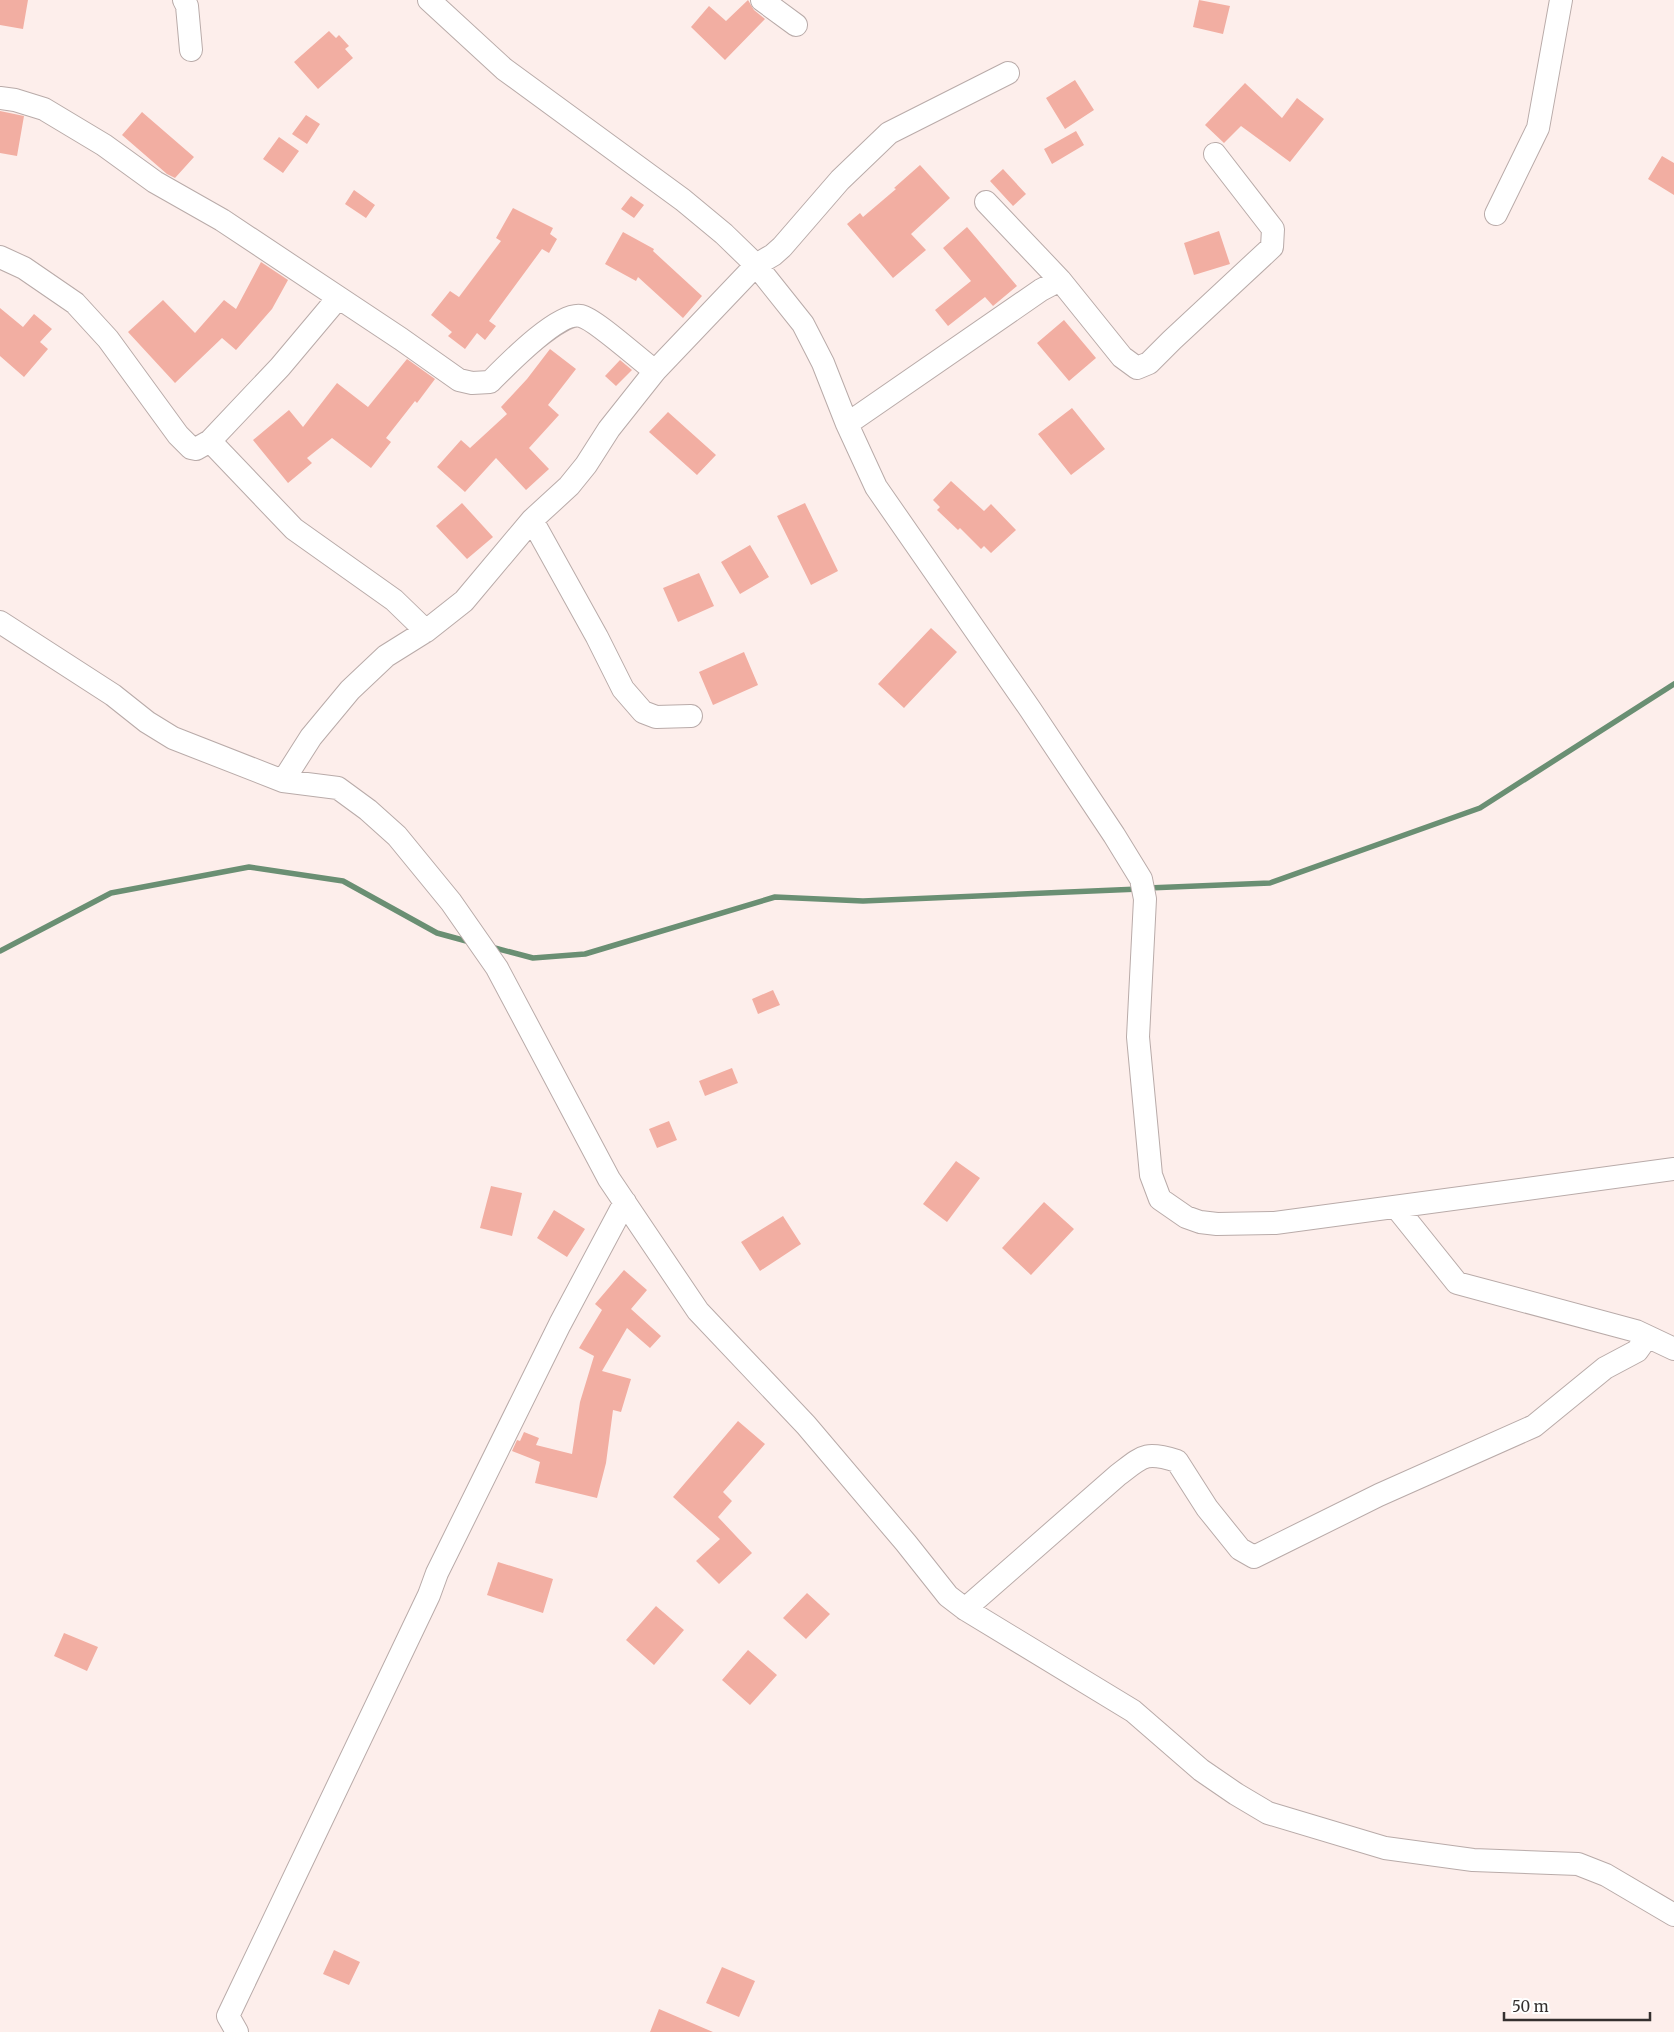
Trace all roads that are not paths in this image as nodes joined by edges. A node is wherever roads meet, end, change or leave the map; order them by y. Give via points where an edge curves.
1 (184, 0) edge
2 (428, 0) edge
3 (762, 0) edge
4 (1561, 0) edge
5 (796, 25) dead end
6 (191, 50) dead end
7 (1008, 73) dead end
8 (0, 98) edge
9 (1215, 154) dead end
10 (986, 202) dead end
11 (1496, 214) dead end
12 (0, 257) edge
13 (756, 265) junction
14 (1060, 280) junction
15 (338, 298) junction
16 (654, 372) junction
17 (847, 424) junction
18 (210, 441) junction
19 (532, 520) junction
20 (0, 622) edge
21 (426, 631) junction
22 (691, 716) dead end
23 (283, 781) junction
24 (1674, 1169) edge
25 (625, 1202) junction
26 (1396, 1207) junction
27 (1647, 1337) junction
28 (1674, 1349) edge
29 (965, 1609) junction
30 (1674, 1915) edge
31 (237, 2032) edge

1 - 6 street
2 - 13 street via 504,69 683,200
3 - 5 street
4 - 11 street via 1538,128
7 - 13 street via 889,133 840,180 782,247
8 - 15 street via 51,113 104,145 155,182 222,220
9 - 14 street via 1273,229 1272,247 1149,363 1137,368 1122,357
10 - 14 street
12 - 18 street via 24,268 75,303 108,339 191,448 196,449
13 - 16 street
13 - 17 street via 803,324 823,363
14 - 17 street
15 - 16 street via 459,380 472,384 490,382 557,322 569,316 581,316 593,322
15 - 18 street via 280,367
16 - 19 street via 569,486
17 - 26 street via 876,487 1030,709 1141,879 1145,899 1138,1036 1151,1175 1160,1199 1186,1217 1216,1224 1275,1223
18 - 21 street via 294,529 394,600
19 - 21 street via 464,601
19 - 22 street via 623,689 643,712 656,717
20 - 23 street via 173,738
21 - 23 street via 386,656 350,690 311,737
23 - 25 street via 338,788 396,836 451,902 497,968 609,1179
24 - 26 street
25 - 29 street via 698,1311 806,1425 948,1596
25 - 31 street via 560,1324 442,1564 262,1941 228,2016
26 - 27 street via 1457,1283 1636,1331
27 - 28 street
27 - 29 street via 1637,1351 1605,1368 1534,1426 1379,1495 1254,1557 1234,1542 1207,1508 1177,1461 1143,1456
29 - 30 street via 1133,1711 1201,1770 1268,1813 1385,1848 1473,1860 1578,1864 1606,1875

